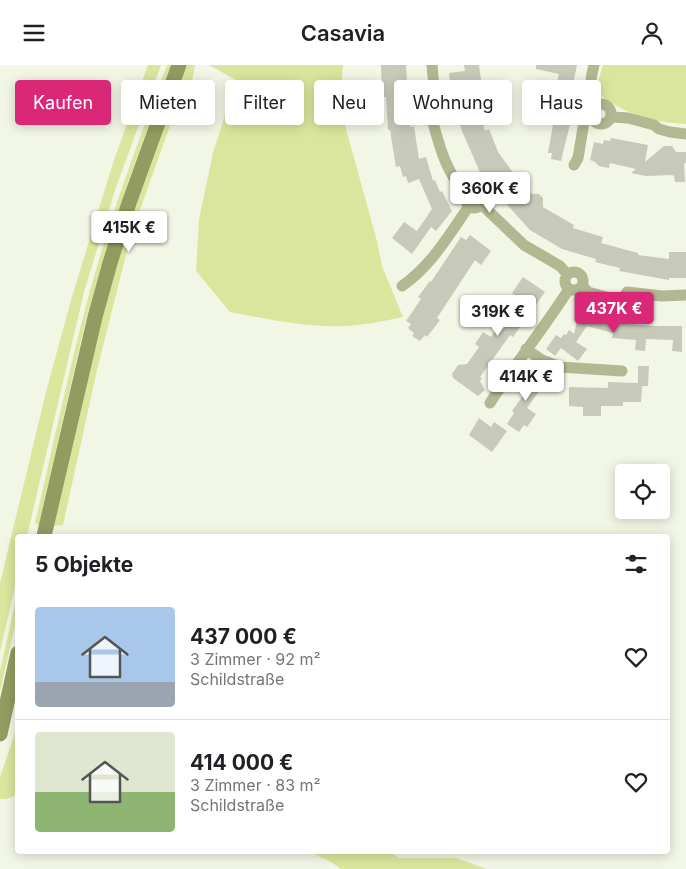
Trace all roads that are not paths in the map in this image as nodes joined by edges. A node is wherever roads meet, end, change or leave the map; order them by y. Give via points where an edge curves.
1 (179, 65) edge
2 (432, 65) edge
3 (594, 65) edge
4 (591, 80) edge
5 (601, 104) edge
6 (612, 117) junction
7 (601, 124) edge
8 (584, 125) edge
9 (686, 134) edge
10 (574, 165) dead end
11 (473, 202) junction
12 (567, 274) junction
13 (582, 285) junction
14 (402, 286) dead end
15 (569, 289) junction
16 (686, 295) edge
17 (526, 349) junction
18 (622, 371) dead end
19 (490, 403) dead end
20 (44, 534) edge
21 (15, 667) edge
22 (0, 735) edge

1 - 20 main road via 110,263
2 - 11 street via 436,110 431,116 434,127 449,168
3 - 4 street
5 - 6 street via 608,106
6 - 7 street
6 - 9 street via 628,118
8 - 10 street via 580,151
11 - 12 street via 524,245 560,266
11 - 14 street via 428,264
12 - 13 street via 570,271 579,273
12 - 15 street via 564,282
13 - 15 street via 576,290
13 - 16 street via 588,292 622,301 627,292 662,297
15 - 17 street
17 - 18 street via 542,361 560,367
17 - 19 street
21 - 22 main road

